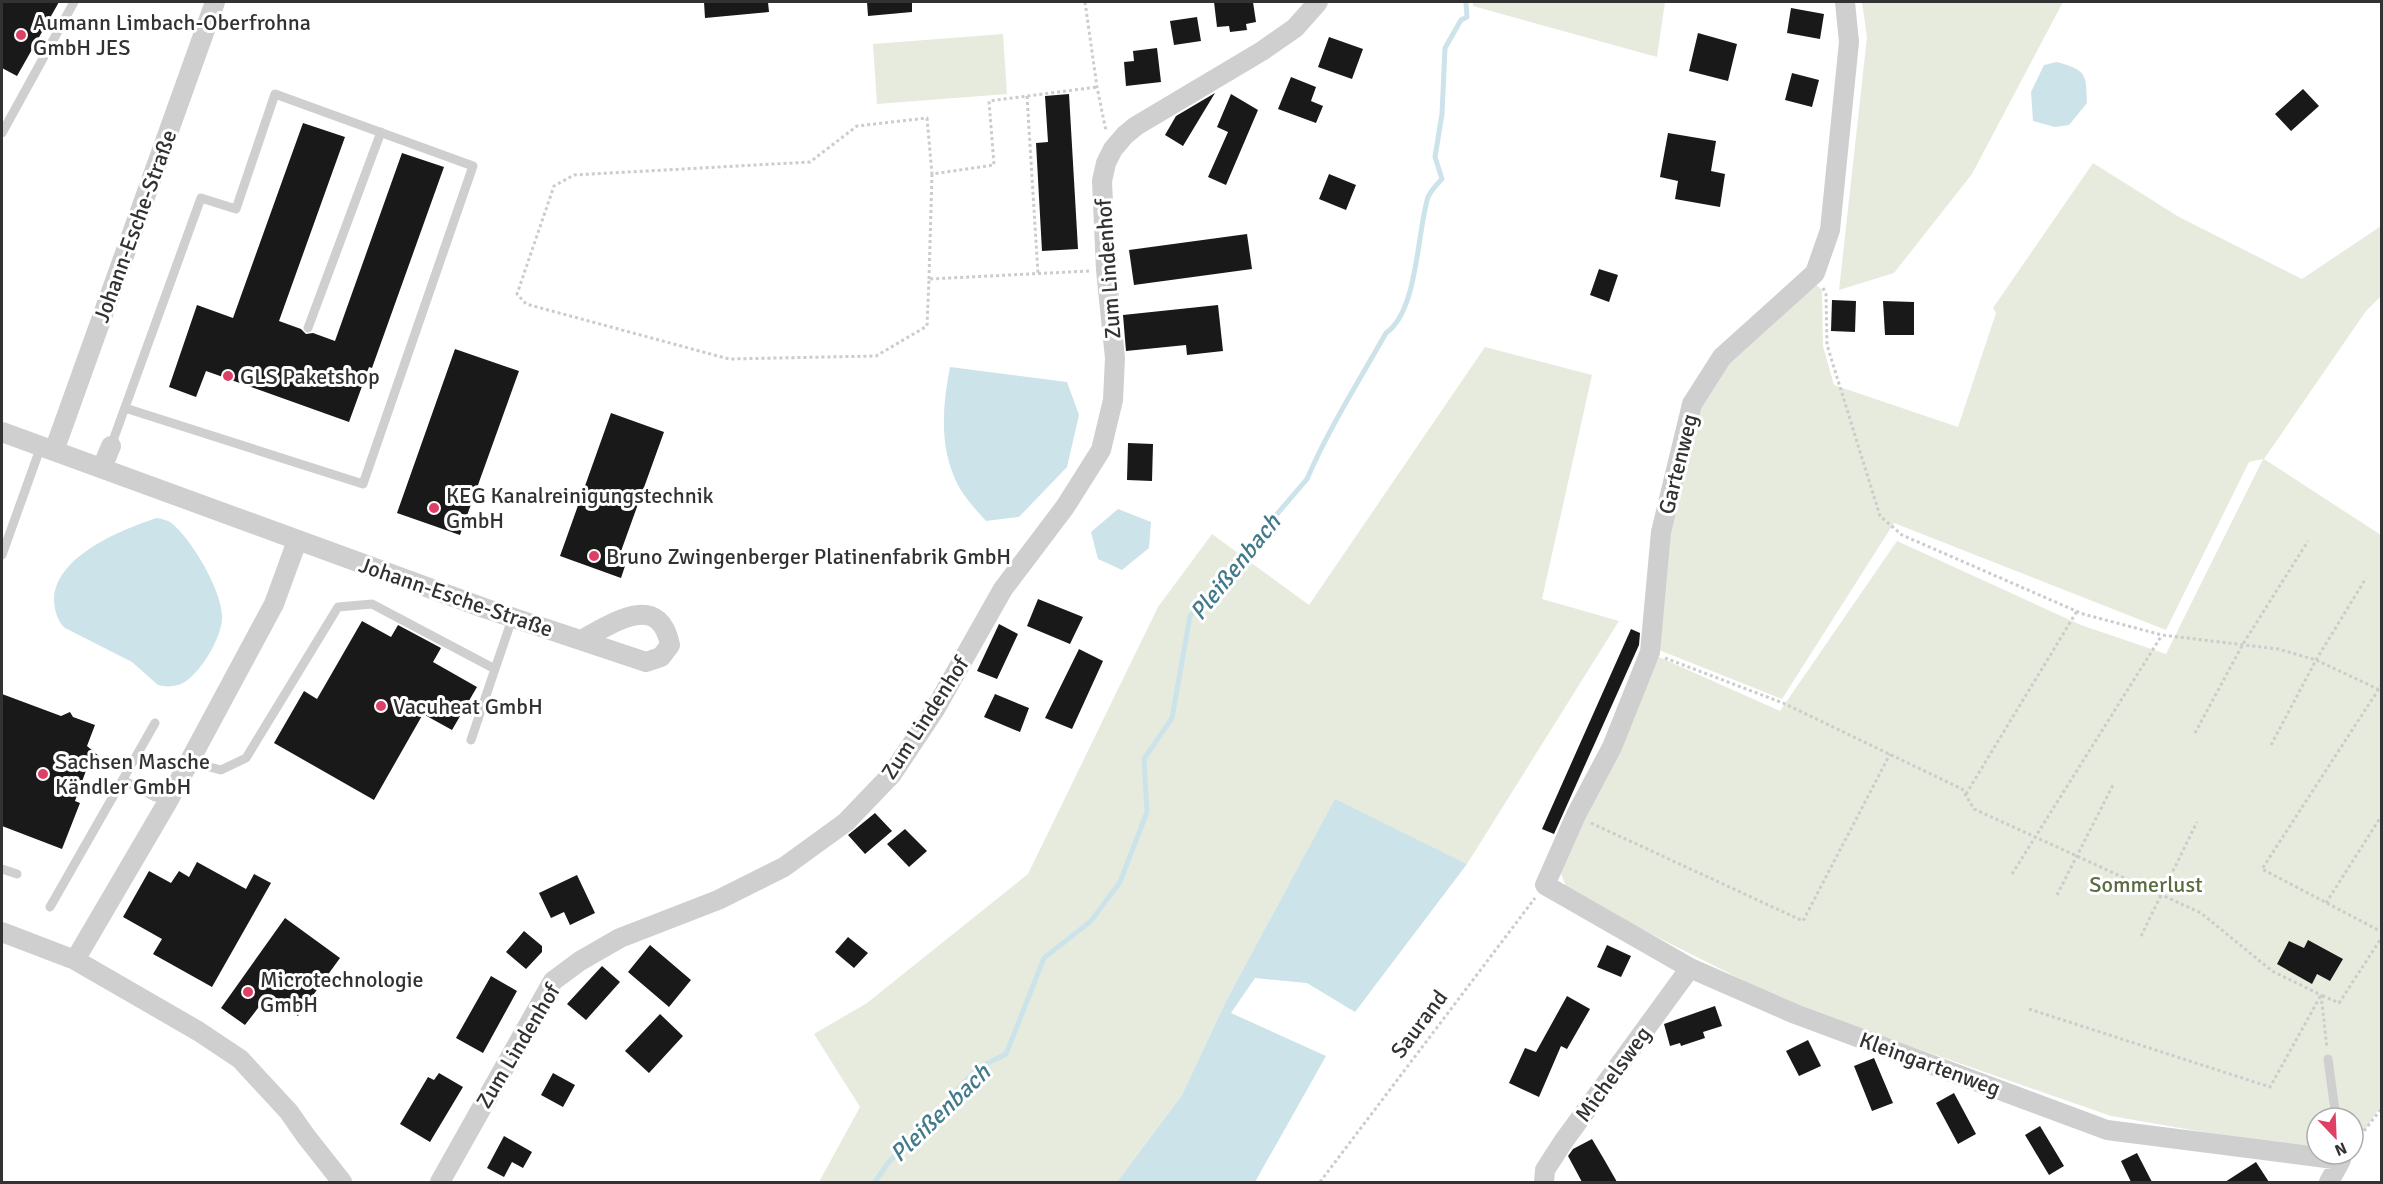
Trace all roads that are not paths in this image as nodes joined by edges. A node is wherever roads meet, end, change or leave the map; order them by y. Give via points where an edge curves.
1 (74, 2) edge
2 (215, 2) edge
3 (1318, 2) edge
4 (1845, 2) edge
5 (381, 132) junction
6 (2, 133) edge
7 (309, 328) dead end
8 (125, 408) junction
9 (2, 432) edge
10 (111, 446) joint
11 (47, 448) junction
12 (102, 468) junction
13 (5, 532) edge
14 (297, 541) junction
15 (2, 555) edge
16 (511, 623) junction
17 (581, 640) dead end
18 (495, 669) junction
19 (156, 723) dead end
20 (471, 740) dead end
21 (196, 762) junction
22 (123, 780) junction
23 (161, 800) junction
24 (2, 869) edge
25 (17, 874) dead end
26 (1545, 885) joint
27 (50, 907) dead end
28 (2, 932) edge
29 (75, 960) junction
30 (1690, 968) junction
31 (2328, 1059) road end
32 (2334, 1106) edge
33 (2305, 1149) edge
34 (2338, 1166) edge
35 (342, 1182) edge
36 (440, 1182) edge
37 (1544, 1182) edge
38 (2329, 1182) edge

1 - 6 lane
2 - 11 street, Johann-Esche-Straße
3 - 36 street, Zum Lindenhof via 1295,28 1136,126 1113,149 1102,181 1115,358 1113,400 1101,450 1065,507 1003,589 934,711 892,774 846,822 784,867 718,900 620,938 553,981
4 - 26 street, Gartenweg via 1850,42 1830,230 1815,273 1722,357 1692,404 1661,532 1650,652 1612,747
5 - 7 lane
5 - 8 lane via 275,94 236,208 201,198
5 - 8 lane via 473,166 363,484
8 - 10 lane
9 - 11 street, Johann-Esche-Straße
10 - 12 street
11 - 12 street, Johann-Esche-Straße
11 - 13 lane
12 - 14 street, Johann-Esche-Straße
13 - 15 lane
14 - 16 street, Johann-Esche-Straße
14 - 21 street via 274,604
16 - 17 street, Johann-Esche-Straße
16 - 18 lane
18 - 20 lane
18 - 21 lane via 372,604 338,607 246,758 221,771
19 - 22 lane
21 - 23 street
22 - 23 lane
22 - 27 lane
23 - 29 street
24 - 25 lane
26 - 30 street, Kleingartenweg
28 - 29 street
29 - 35 street via 198,1030 240,1059 290,1112
30 - 33 street, Kleingartenweg via 1795,1014 2107,1130
30 - 37 street, Michelsweg via 1563,1142 1545,1170
31 - 32 lane
34 - 38 street

